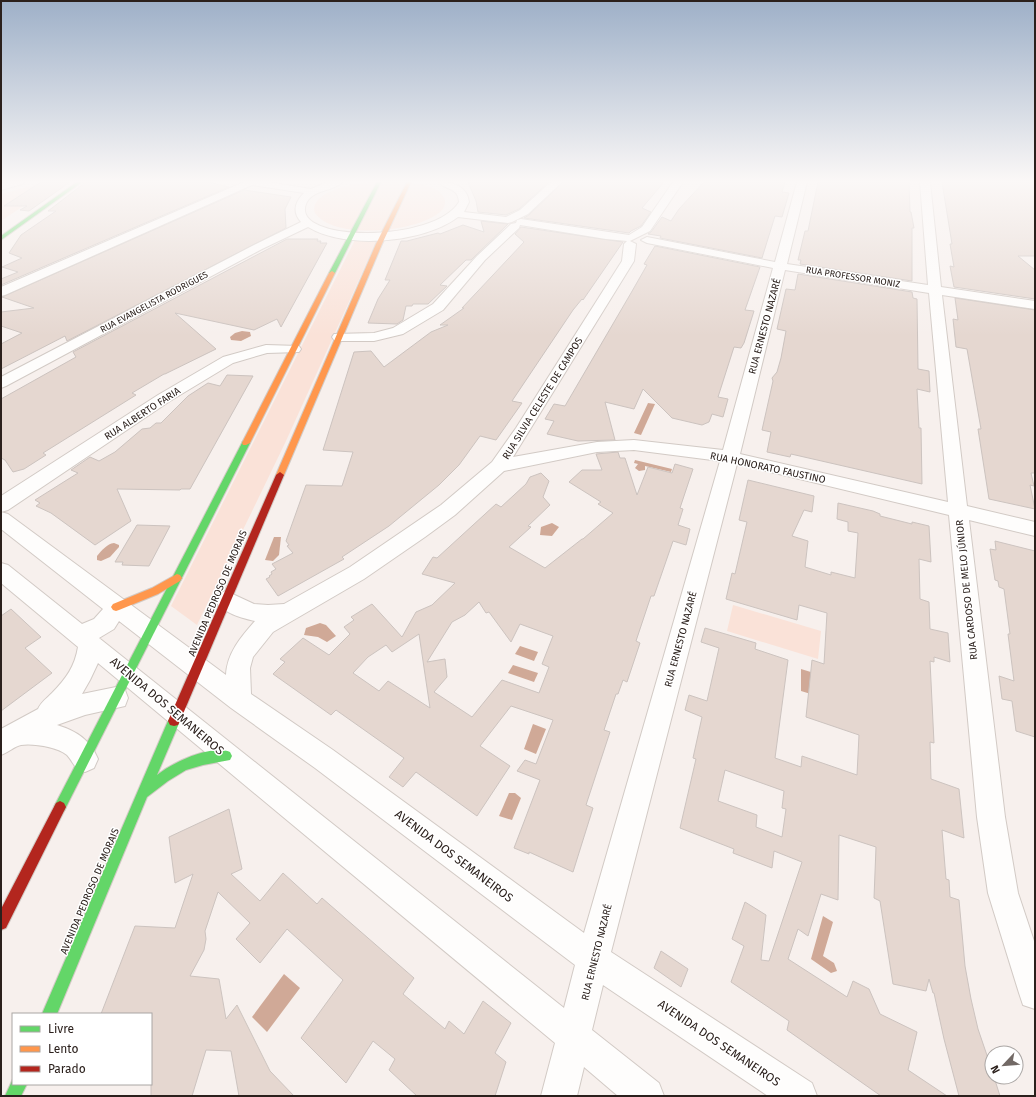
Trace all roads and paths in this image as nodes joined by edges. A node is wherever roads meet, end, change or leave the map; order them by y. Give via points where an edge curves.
1 (135, 233) edge
2 (288, 233) edge
3 (339, 233) edge
4 (353, 233) edge
5 (384, 233) edge
6 (400, 233) edge
7 (504, 233) edge
8 (588, 233) edge
9 (642, 233) edge
10 (788, 233) edge
11 (930, 233) edge
12 (352, 236) junction
13 (383, 236) junction
14 (637, 241) junction
15 (779, 266) junction
16 (935, 290) junction
17 (1, 292) edge
18 (1035, 305) edge
19 (339, 337) junction
20 (294, 348) junction
21 (1, 383) edge
22 (730, 457) junction
23 (498, 466) junction
24 (1, 504) edge
25 (958, 511) junction
26 (1, 519) edge
27 (1035, 529) edge
28 (1, 571) edge
29 (177, 578) junction
30 (226, 600) junction
31 (116, 607) junction
32 (290, 612) junction
33 (150, 632) junction
34 (85, 638) junction
35 (198, 667) junction
36 (129, 674) junction
37 (116, 698) junction
38 (240, 700) junction
39 (177, 715) junction
40 (41, 719) junction
41 (9, 738) edge
42 (226, 756) junction
43 (85, 759) junction
44 (142, 798) junction
45 (1, 923) edge
46 (593, 959) junction
47 (1035, 993) edge
48 (49, 1013) edge
49 (575, 1038) junction
50 (18, 1085) edge
51 (13, 1096) edge
52 (559, 1096) edge
53 (646, 1096) edge
54 (799, 1096) edge

1 - 17 street
2 - 21 street, RUA EVANGELISTA RODRIGUES
3 - 12 street
4 - 12 main road
5 - 13 main road, AVENIDA PEDROSO DE MORAIS
6 - 13 street
7 - 19 street via 438,307 412,324 380,336
8 - 14 street, RUA PROFESSOR MONIZ
9 - 14 street, RUA SILVIA CELESTE DE CAMPOS
10 - 15 street, RUA ERNESTO NAZARÉ
11 - 16 street, RUA CARDOSO DE MELO JÚNIOR
12 - 13 street
12 - 20 main road
13 - 19 main road, AVENIDA PEDROSO DE MORAIS
14 - 15 street, RUA PROFESSOR MONIZ
14 - 23 street, RUA SILVIA CELESTE DE CAMPOS via 628,261
15 - 16 street, RUA PROFESSOR MONIZ
15 - 22 street, RUA ERNESTO NAZARÉ
16 - 18 street, RUA PROFESSOR MONIZ
16 - 25 street, RUA CARDOSO DE MELO JÚNIOR
19 - 30 main road, AVENIDA PEDROSO DE MORAIS
20 - 24 street, RUA ALBERTO FARIA via 266,349 228,360 164,398
20 - 29 main road
22 - 23 street, RUA HONORATO FAUSTINO via 634,445 598,447
22 - 25 street, RUA HONORATO FAUSTINO
22 - 46 street, RUA ERNESTO NAZARÉ
23 - 32 street, RUA SILVIA CELESTE DE CAMPOS via 448,510 418,532 357,574
25 - 27 street, RUA HONORATO FAUSTINO
25 - 47 street, RUA CARDOSO DE MELO JÚNIOR via 990,817 1003,893
26 - 31 street, AVENIDA DOS SEMANEIROS
28 - 34 street, AVENIDA DOS SEMANEIROS
29 - 31 main road via 155,591
29 - 33 main road
30 - 32 street, RUA SILVIA CELESTE DE CAMPOS via 257,614
30 - 35 main road, AVENIDA PEDROSO DE MORAIS
31 - 33 street, AVENIDA DOS SEMANEIROS
31 - 34 street via 104,625
32 - 38 street, RUA SILVIA CELESTE DE CAMPOS via 265,626 242,654 238,668
33 - 35 street, AVENIDA DOS SEMANEIROS
33 - 36 main road
34 - 36 street, AVENIDA DOS SEMANEIROS
34 - 40 street via 86,666 80,678 71,691
35 - 38 street, AVENIDA DOS SEMANEIROS
35 - 39 main road, AVENIDA PEDROSO DE MORAIS
36 - 37 main road
36 - 39 street, AVENIDA DOS SEMANEIROS
37 - 40 street via 90,702
37 - 43 main road
38 - 46 street, AVENIDA DOS SEMANEIROS via 324,759
39 - 42 street, AVENIDA DOS SEMANEIROS
39 - 44 main road, AVENIDA PEDROSO DE MORAIS
40 - 41 street
41 - 43 street via 41,734 65,740 75,746
42 - 44 main road via 213,755 177,768 152,785
42 - 49 street, AVENIDA DOS SEMANEIROS
43 - 45 main road
44 - 48 main road, AVENIDA PEDROSO DE MORAIS
46 - 49 street, RUA ERNESTO NAZARÉ
46 - 54 street, AVENIDA DOS SEMANEIROS
49 - 52 street, RUA ERNESTO NAZARÉ
49 - 53 street, AVENIDA DOS SEMANEIROS
50 - 51 main road

